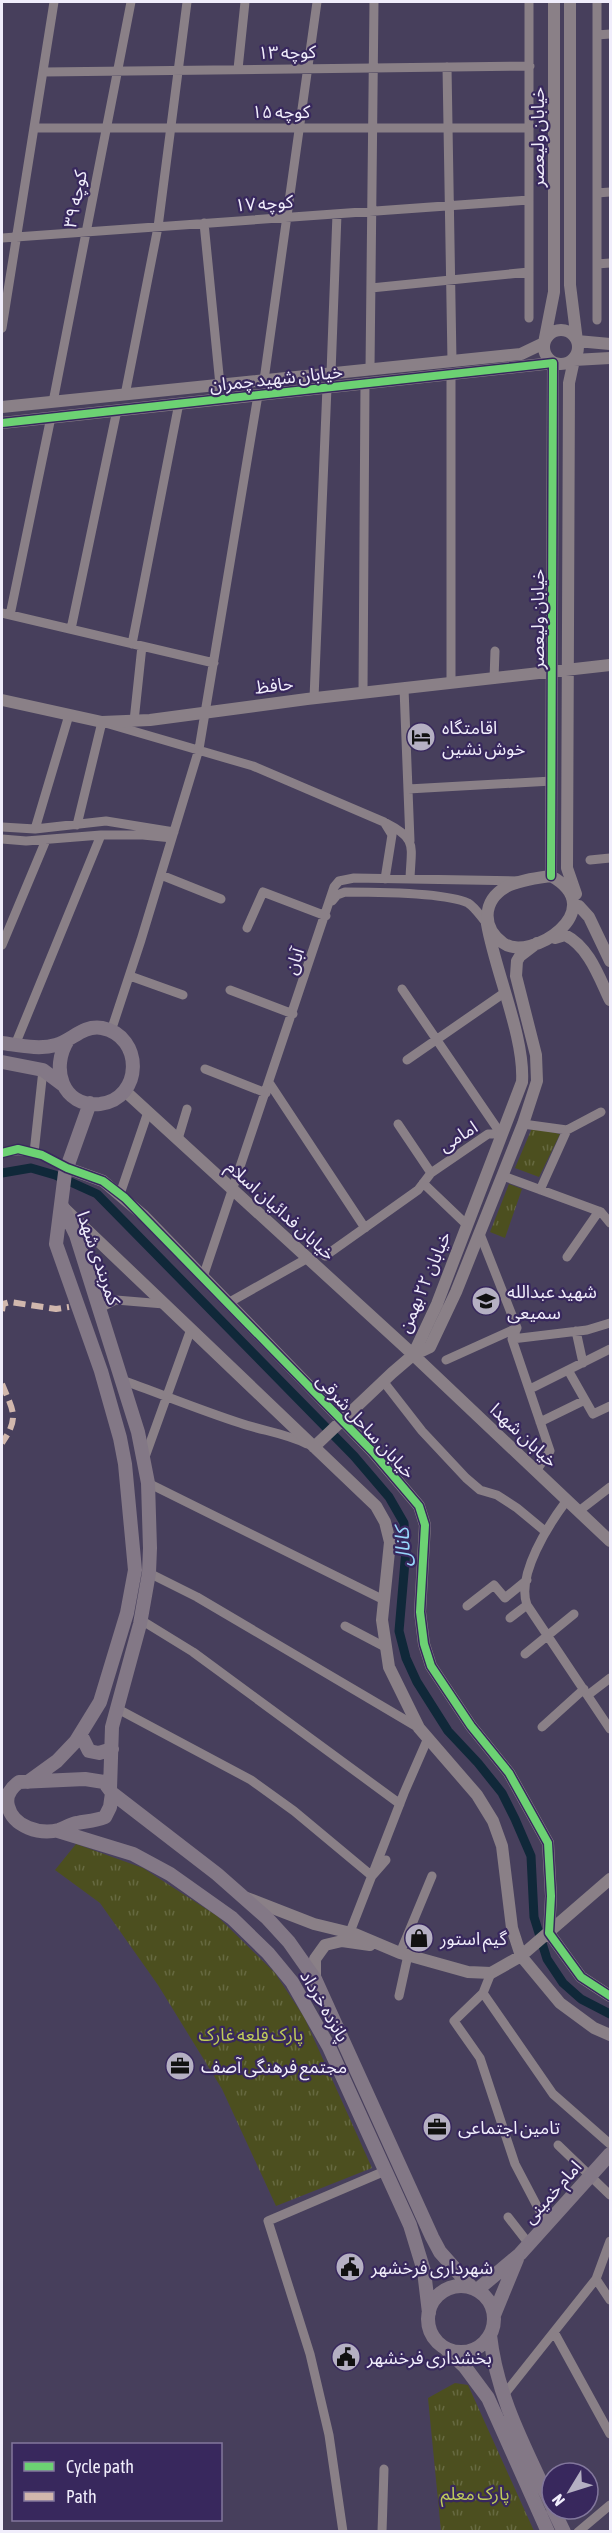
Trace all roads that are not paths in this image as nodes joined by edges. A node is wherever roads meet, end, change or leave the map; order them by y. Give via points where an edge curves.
1 (54, 2) edge
2 (131, 2) edge
3 (187, 2) edge
4 (245, 2) edge
5 (317, 2) edge
6 (374, 2) edge
7 (529, 2) edge
8 (554, 2) edge
9 (570, 2) edge
10 (597, 2) edge
11 (610, 34) edge
12 (597, 35) junction
13 (554, 64) junction
14 (570, 64) junction
15 (530, 66) junction
16 (447, 67) junction
17 (375, 68) junction
18 (238, 69) junction
19 (308, 69) junction
20 (178, 70) junction
21 (117, 71) junction
22 (44, 72) junction
23 (35, 128) junction
24 (106, 128) junction
25 (171, 128) junction
26 (300, 128) junction
27 (374, 128) junction
28 (448, 128) junction
29 (528, 128) junction
30 (610, 192) edge
31 (597, 193) junction
32 (529, 200) junction
33 (449, 206) junction
34 (373, 212) junction
35 (337, 214) junction
36 (287, 218) junction
37 (204, 223) junction
38 (158, 227) junction
39 (86, 232) junction
40 (16, 237) junction
41 (2, 238) edge
42 (610, 263) edge
43 (597, 264) junction
44 (529, 272) junction
45 (450, 279) junction
46 (371, 288) junction
47 (529, 318) dead end
48 (597, 320) dead end
49 (2, 328) edge
50 (578, 341) junction
51 (544, 343) junction
52 (610, 344) edge
53 (610, 358) edge
54 (574, 360) junction
55 (553, 363) junction
56 (451, 367) junction
57 (370, 369) junction
58 (331, 373) junction
59 (264, 380) junction
60 (365, 383) junction
61 (220, 385) junction
62 (327, 387) junction
63 (125, 394) junction
64 (258, 395) junction
65 (53, 402) junction
66 (179, 403) junction
67 (2, 407) edge
68 (117, 410) junction
69 (51, 417) junction
70 (2, 423) edge
71 (6, 614) edge
72 (71, 629) junction
73 (137, 645) junction
74 (495, 651) dead end
75 (214, 663) junction
76 (610, 665) edge
77 (567, 670) junction
78 (552, 671) junction
79 (495, 678) junction
80 (451, 683) junction
81 (404, 688) junction
82 (363, 693) junction
83 (314, 698) junction
84 (2, 700) edge
85 (206, 711) junction
86 (69, 715) junction
87 (134, 721) junction
88 (102, 722) junction
89 (199, 749) junction
90 (552, 781) junction
91 (408, 789) junction
92 (384, 822) junction
93 (77, 825) junction
94 (2, 827) edge
95 (35, 829) junction
96 (101, 835) junction
97 (173, 835) junction
98 (2, 839) edge
99 (46, 840) junction
100 (410, 841) junction
101 (610, 858) edge
102 (590, 860) dead end
103 (161, 875) junction
104 (551, 876) junction
105 (385, 879) junction
106 (410, 879) junction
107 (524, 881) junction
108 (576, 894) junction
109 (220, 899) dead end
110 (332, 900) junction
111 (579, 906) junction
112 (326, 916) junction
113 (487, 924) junction
114 (247, 928) dead end
115 (551, 939) junction
116 (537, 943) junction
117 (2, 945) edge
118 (610, 961) edge
119 (129, 976) junction
120 (402, 989) dead end
121 (230, 990) dead end
122 (504, 993) junction
123 (183, 995) dead end
124 (610, 1000) edge
125 (293, 1014) junction
126 (111, 1031) junction
127 (437, 1039) junction
128 (68, 1040) junction
129 (8, 1044) edge
130 (407, 1060) dead end
131 (2, 1062) edge
132 (205, 1069) dead end
133 (43, 1070) junction
134 (64, 1086) junction
135 (268, 1089) junction
136 (124, 1091) junction
137 (90, 1103) junction
138 (187, 1109) dead end
139 (148, 1112) junction
140 (601, 1112) dead end
141 (398, 1124) dead end
142 (523, 1124) junction
143 (567, 1130) junction
144 (501, 1134) junction
145 (178, 1139) junction
146 (2, 1147) edge
147 (18, 1149) junction
148 (2, 1153) edge
149 (34, 1153) junction
150 (66, 1170) junction
151 (431, 1173) junction
152 (502, 1176) junction
153 (423, 1183) junction
154 (540, 1190) junction
155 (233, 1191) junction
156 (120, 1194) junction
157 (62, 1202) junction
158 (599, 1211) junction
159 (610, 1223) edge
160 (467, 1225) junction
161 (365, 1228) junction
162 (480, 1234) junction
163 (325, 1256) dead end
164 (567, 1257) dead end
165 (308, 1258) junction
166 (203, 1277) junction
167 (228, 1303) junction
168 (164, 1305) junction
169 (98, 1309) junction
170 (610, 1323) edge
171 (517, 1328) junction
172 (191, 1329) junction
173 (576, 1331) junction
174 (512, 1339) junction
175 (610, 1349) edge
176 (412, 1356) junction
177 (446, 1360) dead end
178 (583, 1363) junction
179 (568, 1370) junction
180 (122, 1380) junction
181 (383, 1381) junction
182 (530, 1389) junction
183 (167, 1396) junction
184 (585, 1400) junction
185 (610, 1406) edge
186 (540, 1422) junction
187 (339, 1423) junction
188 (317, 1445) junction
189 (144, 1459) junction
190 (536, 1471) junction
191 (148, 1484) junction
192 (610, 1487) edge
193 (567, 1500) junction
194 (579, 1511) junction
195 (546, 1532) junction
196 (610, 1541) edge
197 (148, 1573) junction
198 (526, 1580) junction
199 (384, 1599) junction
200 (527, 1605) junction
201 (466, 1606) dead end
202 (574, 1614) dead end
203 (510, 1618) dead end
204 (141, 1620) junction
205 (345, 1626) dead end
206 (548, 1636) junction
207 (385, 1647) junction
208 (525, 1654) dead end
209 (610, 1678) edge
210 (586, 1692) junction
211 (116, 1708) junction
212 (542, 1726) dead end
213 (419, 1728) junction
214 (610, 1729) edge
215 (81, 1734) junction
216 (428, 1738) junction
217 (112, 1749) junction
218 (24, 1782) junction
219 (2, 1783) edge
220 (111, 1791) junction
221 (400, 1804) junction
222 (2, 1820) edge
223 (19, 1824) junction
224 (58, 1831) junction
225 (386, 1860) dead end
226 (372, 1876) junction
227 (432, 1876) dead end
228 (610, 1879) edge
229 (239, 1894) junction
230 (350, 1932) junction
231 (549, 1933) junction
232 (383, 1947) junction
233 (404, 1954) junction
234 (525, 1954) junction
235 (491, 1973) junction
236 (315, 1979) junction
237 (483, 1993) junction
238 (399, 1996) dead end
239 (610, 1996) edge
240 (610, 2035) edge
241 (610, 2144) edge
242 (558, 2145) dead end
243 (610, 2154) edge
244 (385, 2170) junction
245 (591, 2175) junction
246 (610, 2195) edge
247 (508, 2217) dead end
248 (547, 2225) junction
249 (610, 2241) edge
250 (524, 2249) junction
251 (596, 2279) junction
252 (474, 2289) junction
253 (610, 2300) edge
254 (429, 2313) junction
255 (494, 2315) junction
256 (554, 2332) junction
257 (490, 2335) junction
258 (445, 2348) junction
259 (502, 2396) junction
260 (610, 2434) edge
261 (384, 2469) dead end
262 (540, 2479) edge
263 (610, 2505) edge
264 (344, 2532) edge
265 (382, 2532) edge
266 (548, 2532) edge
267 (578, 2532) edge

1 - 22 street
2 - 21 street, کوچه ۳۹
3 - 20 street
4 - 18 street
5 - 19 street
6 - 17 street
7 - 15 street
8 - 13 street, خیابان ولیعصر
9 - 14 street, خیابان ولیعصر
10 - 12 street
11 - 12 street
12 - 31 street
13 - 14 street
13 - 51 street, خیابان ولیعصر via 554,292
14 - 50 street, خیابان ولیعصر via 570,285
15 - 16 street, کوچه ۱۳
15 - 29 street
16 - 17 street, کوچه ۱۳
16 - 28 street
17 - 19 street, کوچه ۱۳
17 - 27 street
18 - 19 street, کوچه ۱۳
18 - 20 street, کوچه ۱۳
19 - 26 street
20 - 21 street, کوچه ۱۳
20 - 25 street
21 - 22 street, کوچه ۱۳
21 - 24 street, کوچه ۳۹
22 - 23 street
23 - 24 street, کوچه ۱۵
23 - 40 street
24 - 25 street, کوچه ۱۵
24 - 39 street, کوچه ۳۹
25 - 26 street, کوچه ۱۵
25 - 38 street
26 - 27 street, کوچه ۱۵
26 - 36 street
27 - 28 street, کوچه ۱۵
27 - 34 street
28 - 29 street, کوچه ۱۵
28 - 33 street
29 - 32 street
30 - 31 street
31 - 43 street
32 - 33 street, کوچه ۱۷
32 - 44 street
33 - 34 street, کوچه ۱۷
33 - 45 street
34 - 35 street, کوچه ۱۷
34 - 46 street
35 - 36 street, کوچه ۱۷
35 - 58 street
36 - 37 street, کوچه ۱۷
36 - 59 street
37 - 38 street, کوچه ۱۷
37 - 61 street
38 - 39 street, کوچه ۱۷
38 - 63 street
39 - 40 street, کوچه ۱۷
39 - 65 street, کوچه ۳۹
40 - 41 street, کوچه ۱۷
40 - 49 street
42 - 43 street
43 - 48 street
44 - 45 street
44 - 47 street
45 - 46 street
45 - 56 street
46 - 57 street
50 - 51 street via 560,330 550,334
50 - 52 street
50 - 54 street
51 - 55 street via 546,355
51 - 56 street, خیابان شهید چمران via 521,354
53 - 54 street
54 - 55 street
54 - 77 street, خیابان ولیعصر via 569,383
55 - 56 street, خیابان شهید چمران
55 - 78 street, خیابان ولیعصر
56 - 57 street, خیابان شهید چمران
56 - 60 street, خیابان شهید چمران
56 - 80 street
57 - 58 street, خیابان شهید چمران
58 - 59 street, خیابان شهید چمران
59 - 61 street, خیابان شهید چمران
60 - 62 street, خیابان شهید چمران
60 - 82 street
61 - 63 street, خیابان شهید چمران
62 - 64 street, خیابان شهید چمران
62 - 83 street
63 - 65 street, خیابان شهید چمران
64 - 66 street, خیابان شهید چمران
64 - 75 street
65 - 67 street, خیابان شهید چمران
66 - 68 street, خیابان شهید چمران
66 - 73 street
68 - 69 street, خیابان شهید چمران
68 - 72 street
69 - 70 street, خیابان شهید چمران
69 - 71 street
71 - 72 street
72 - 73 street
73 - 75 street
73 - 87 street
74 - 79 street
75 - 85 street
76 - 77 street, حافظ
77 - 78 street, حافظ
77 - 108 street, خیابان ولیعصر via 567,868
78 - 79 street, حافظ
78 - 90 street, خیابان ولیعصر
79 - 80 street, حافظ
80 - 81 street, حافظ
81 - 82 street, حافظ
81 - 91 street
82 - 83 street, حافظ
83 - 85 street, حافظ
84 - 86 street, حافظ
85 - 87 street, حافظ
85 - 89 street
86 - 88 street, حافظ
86 - 95 street
87 - 88 street, حافظ
88 - 89 street
88 - 93 street
89 - 92 street via 253,766
89 - 97 street
90 - 91 street
90 - 104 street, خیابان ولیعصر
91 - 100 street
92 - 100 street via 404,832
92 - 105 street via 392,835
93 - 95 street
93 - 97 street via 118,822
94 - 95 street
96 - 97 street
96 - 99 street
96 - 129 street
97 - 103 street
98 - 99 street
99 - 117 street
100 - 106 street
101 - 102 street
103 - 109 street
103 - 119 street
104 - 107 street
104 - 108 street via 567,883
105 - 106 street
105 - 110 street, آبان via 339,881
106 - 107 street
107 - 113 street via 506,887 494,898 487,911
108 - 111 street
110 - 112 street, آبان
110 - 113 street via 345,892 454,899 469,904
111 - 115 street via 577,920
111 - 118 street via 589,917
112 - 114 street via 263,892
112 - 125 street, آبان
113 - 116 street via 495,938 507,946 519,948
113 - 122 street, خیابان ۲۲ بهمن
115 - 116 street
115 - 124 street via 565,935 578,944
116 - 142 street, خیابان ۲۲ بهمن via 517,961 516,976 536,1055 537,1081
119 - 123 street
119 - 126 street
120 - 127 street, امامی
121 - 125 street
122 - 127 street
122 - 144 street, خیابان ۲۲ بهمن via 523,1069 522,1082
125 - 135 street, آبان
126 - 128 main road via 88,1028
126 - 136 main road via 132,1052 133,1073
127 - 130 street
127 - 144 street, امامی
128 - 129 main road via 54,1046
128 - 134 main road via 58,1063
131 - 133 main road
132 - 135 street
133 - 134 main road
133 - 149 street
134 - 137 main road via 72,1095
135 - 155 street, آبان
135 - 161 street
136 - 137 main road via 109,1102
136 - 139 street, خیابان فدائیان اسلام
137 - 150 main road
138 - 145 street
139 - 145 street, خیابان فدائیان اسلام
139 - 156 street
140 - 143 street
141 - 151 street
142 - 143 street
142 - 152 street, خیابان ۲۲ بهمن
143 - 154 street
144 - 151 street, امامی via 488,1134
144 - 160 street, خیابان ۲۲ بهمن
145 - 155 street, خیابان فدائیان اسلام
146 - 147 street
147 - 148 street
147 - 149 street
149 - 150 street
150 - 156 street, خیابان ساحل شرقی via 103,1181
150 - 157 main road
151 - 153 street, امامی
152 - 154 street
152 - 162 street, خیابان ۲۲ بهمن
153 - 160 street
153 - 161 street, امامی
154 - 158 street
155 - 165 street, خیابان فدائیان اسلام
155 - 166 street, آبان
156 - 166 street, خیابان ساحل شرقی
157 - 168 street
157 - 169 main road, کمربندی شهدا
157 - 215 main road, کمربندی شهدا via 56,1244 102,1371 120,1438 135,1570 127,1612 100,1702
158 - 159 street
158 - 164 street
160 - 176 street, خیابان ۲۲ بهمن
161 - 163 street, امامی
162 - 171 street
162 - 176 street, خیابان ۲۲ بهمن via 430,1347
165 - 167 street
165 - 176 street, خیابان فدائیان اسلام
166 - 167 street, خیابان ساحل شرقی
167 - 187 street, خیابان ساحل شرقی
168 - 169 street via 116,1300
168 - 172 street
169 - 180 main road, کمربندی شهدا
170 - 173 street
171 - 174 street
171 - 177 street
172 - 183 street
172 - 188 street
173 - 174 street
173 - 178 street
174 - 182 street
175 - 178 street
176 - 181 street
176 - 190 street, خیابان شهدا
178 - 179 street
179 - 182 street
179 - 184 street
180 - 183 street
180 - 189 main road, کمربندی شهدا
181 - 187 street
181 - 195 street via 466,1478 480,1490 498,1495
182 - 186 street
183 - 188 street via 237,1423
183 - 189 street
184 - 185 street via 593,1414
184 - 186 street
186 - 190 street via 550,1451
187 - 188 street
187 - 231 street, خیابان ساحل شرقی via 396,1477 419,1506 425,1525 420,1612 424,1644 445,1689 509,1773 548,1843
188 - 199 street via 376,1506 385,1522 390,1542
189 - 191 main road, کمربندی شهدا
190 - 193 street, خیابان شهدا
191 - 197 main road, کمربندی شهدا
191 - 199 street
192 - 194 street
193 - 194 street, خیابان شهدا
193 - 195 street
194 - 196 street, خیابان شهدا
195 - 198 street
197 - 204 main road, کمربندی شهدا
197 - 213 street via 196,1596
198 - 200 street
198 - 201 street via 505,1598 494,1585
199 - 207 street
200 - 203 street
200 - 206 street
202 - 206 street
204 - 211 main road, کمربندی شهدا
204 - 221 street via 193,1652
205 - 207 street
206 - 208 street
206 - 210 street
207 - 213 street via 389,1666
209 - 210 street
210 - 212 street
210 - 214 street
211 - 217 main road, کمربندی شهدا
211 - 226 street via 251,1780
213 - 216 street
215 - 217 main road via 89,1751
215 - 218 main road, کمربندی شهدا via 57,1761
216 - 221 street
216 - 234 street via 477,1794 493,1821 506,1869 512,1928
217 - 220 main road, کمربندی شهدا
218 - 219 main road, پانزده خرداد
218 - 220 main road, پانزده خرداد via 85,1779 104,1782
218 - 223 main road via 12,1788 7,1802
220 - 224 main road via 105,1817
220 - 229 main road, پانزده خرداد
221 - 226 street
222 - 223 main road
223 - 224 main road
224 - 244 main road, پانزده خرداد via 133,1854 170,1874 232,1918 268,1953 292,1982 329,2047
225 - 226 street
226 - 230 street
227 - 233 street
228 - 231 street
229 - 230 street via 281,1913
229 - 236 main road, پانزده خرداد via 289,1942
230 - 232 street
231 - 234 street
231 - 239 street via 581,1977
232 - 233 street
232 - 236 street via 342,1941 325,1945 315,1959
233 - 235 street via 468,1972
233 - 238 street
234 - 235 street
234 - 240 street via 560,2003
235 - 237 street
236 - 252 main road, پانزده خرداد via 432,2237 443,2257
237 - 241 street via 553,2094
237 - 248 street via 454,2021 480,2058 515,2164
242 - 245 street
243 - 245 main road, امام خمینی
244 - 254 main road, پانزده خرداد via 410,2225 424,2271
244 - 264 street via 268,2221 310,2354 329,2435
245 - 246 street
245 - 248 main road, امام خمینی
247 - 250 street
248 - 250 main road, امام خمینی
249 - 251 street
250 - 252 main road, امام خمینی
250 - 255 main road, امام خمینی
251 - 253 street
251 - 256 street
252 - 254 main road via 445,2290 437,2296
252 - 255 main road via 485,2297
254 - 258 main road via 431,2333
255 - 257 main road
256 - 259 street
256 - 260 street
257 - 258 main road via 475,2349
257 - 259 main road
258 - 266 main road via 488,2398
259 - 262 main road
261 - 265 street
263 - 267 street

